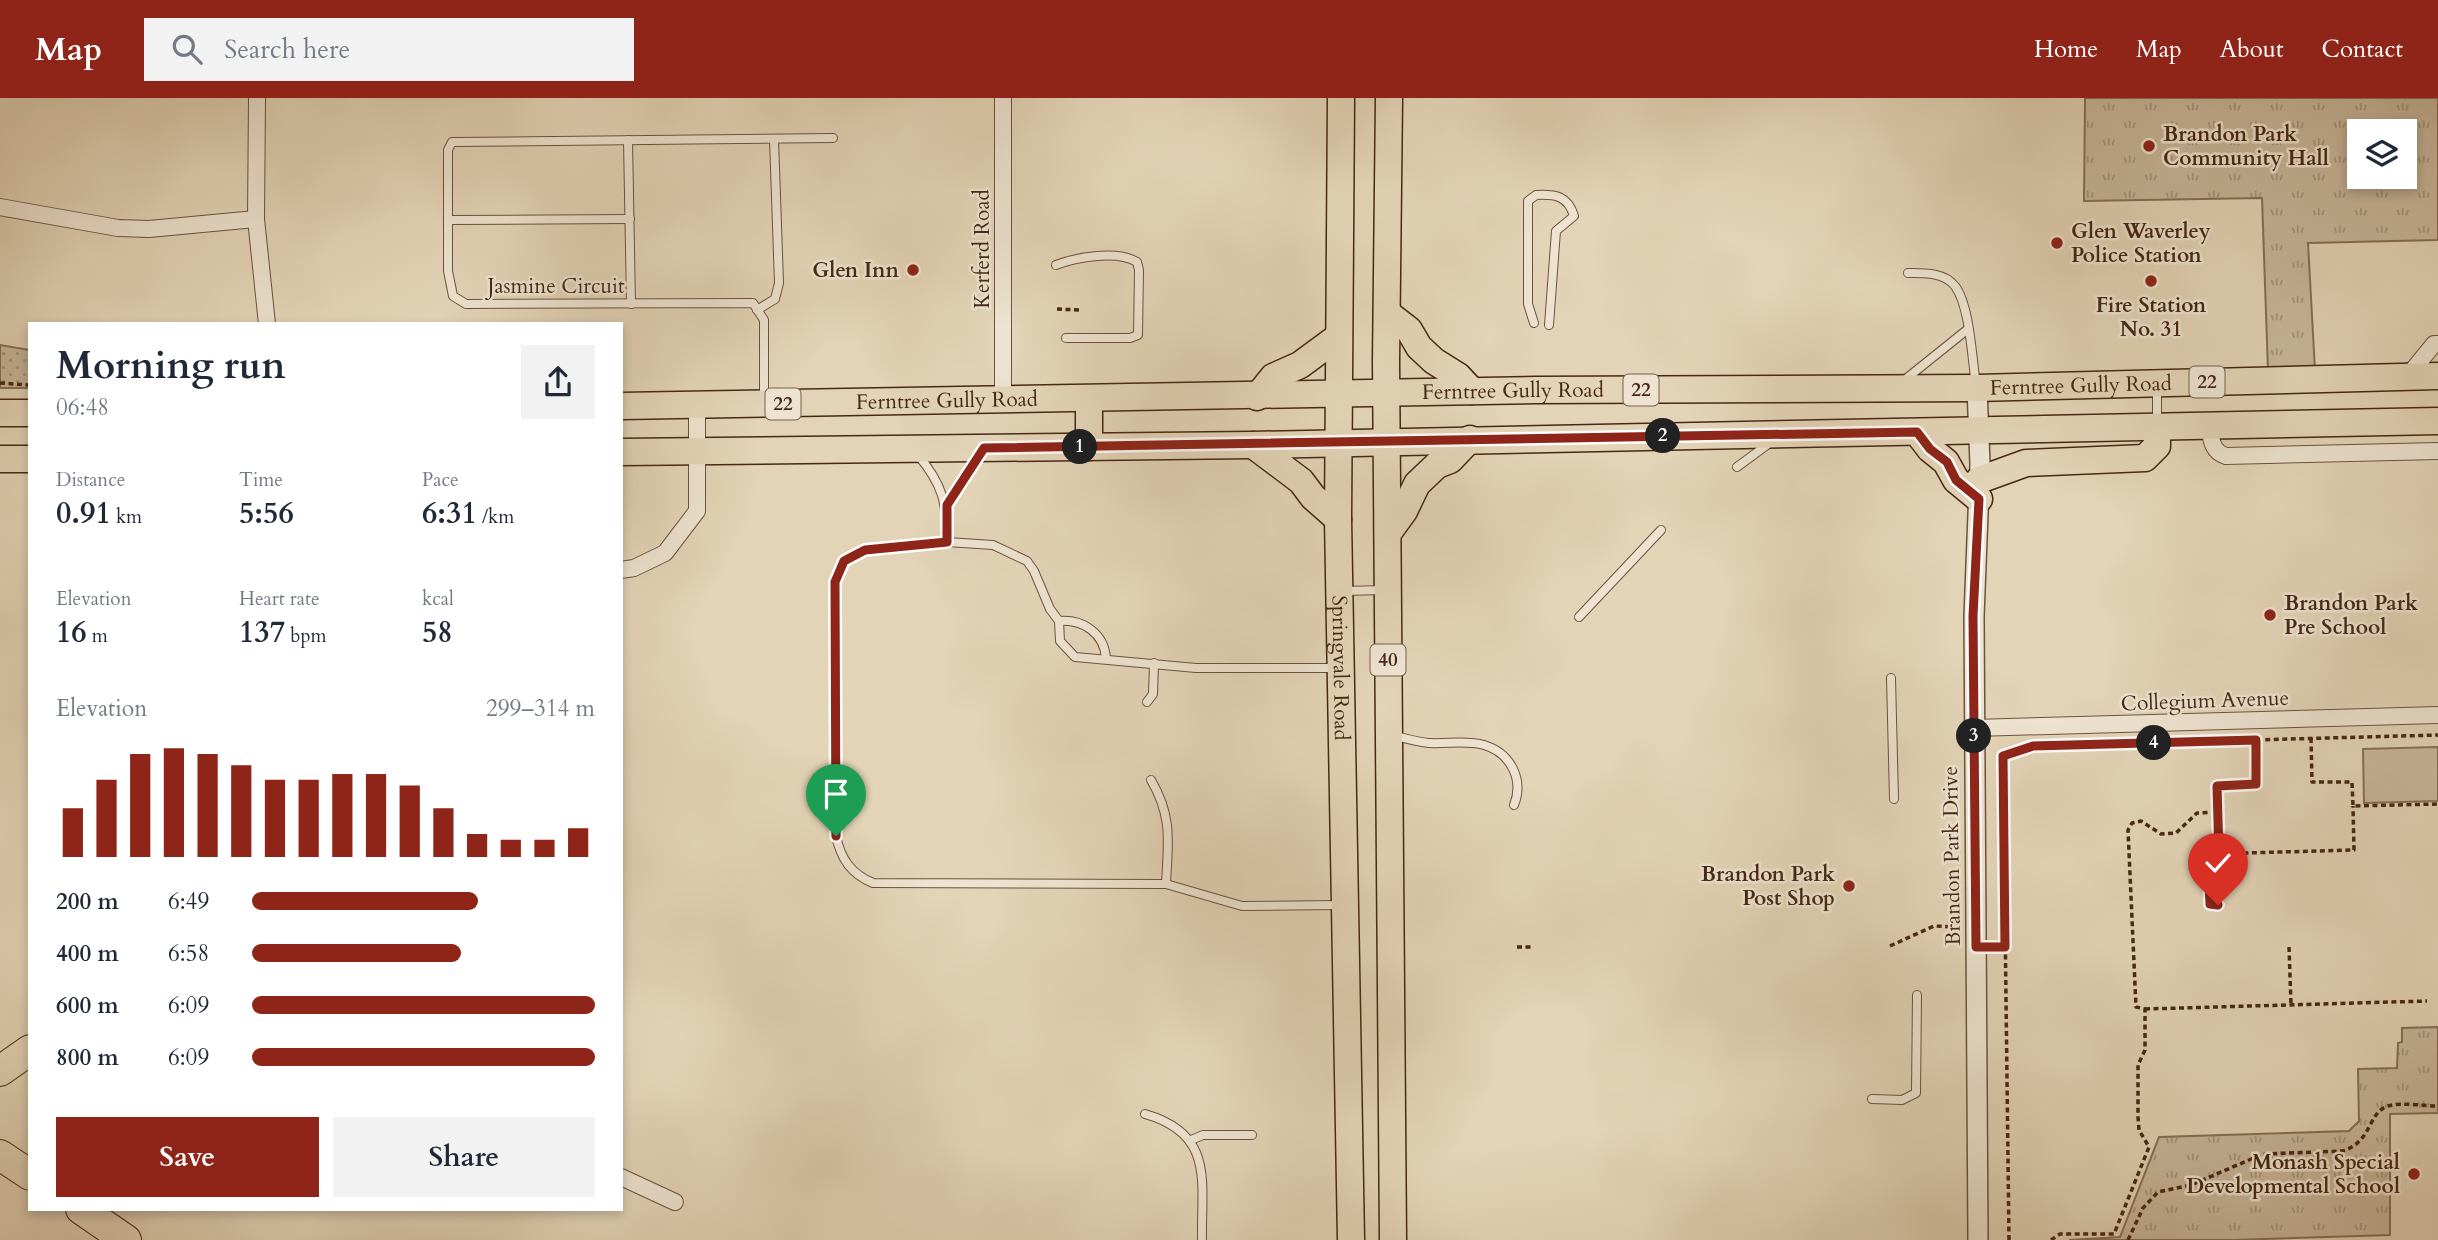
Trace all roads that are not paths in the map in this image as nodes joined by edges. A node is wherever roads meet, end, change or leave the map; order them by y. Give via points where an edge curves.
1 (257, 98) edge
2 (1003, 98) edge
3 (1341, 98) edge
4 (1389, 98) edge
5 (833, 138) dead end
6 (774, 139) junction
7 (628, 140) junction
8 (0, 207) edge
9 (256, 219) junction
10 (629, 219) junction
11 (448, 220) junction
12 (1056, 265) dead end
13 (1908, 273) dead end
14 (631, 304) junction
15 (757, 310) junction
16 (1387, 313) junction
17 (267, 322) edge
18 (1534, 323) dead end
19 (1549, 325) dead end
20 (1968, 329) junction
21 (1338, 337) junction
22 (1066, 338) dead end
23 (2438, 344) edge
24 (2438, 376) edge
25 (2407, 377) junction
26 (2157, 383) junction
27 (1895, 388) junction
28 (1977, 388) junction
29 (1472, 391) junction
30 (1386, 393) junction
31 (1338, 395) junction
32 (1257, 397) junction
33 (1089, 399) junction
34 (1003, 400) junction
35 (764, 404) junction
36 (697, 405) junction
37 (623, 406) edge
38 (0, 413) edge
39 (28, 413) edge
40 (2438, 421) edge
41 (2209, 426) junction
42 (2157, 427) junction
43 (1979, 430) junction
44 (1917, 432) junction
45 (1782, 434) junction
46 (1470, 439) junction
47 (1386, 442) junction
48 (1338, 443) junction
49 (1253, 445) junction
50 (1089, 447) junction
51 (984, 448) junction
52 (913, 449) junction
53 (2438, 451) edge
54 (699, 452) junction
55 (623, 453) edge
56 (28, 458) edge
57 (0, 459) edge
58 (1737, 467) dead end
59 (1979, 489) junction
60 (947, 505) junction
61 (1338, 519) junction
62 (1661, 530) dead end
63 (1388, 533) junction
64 (947, 542) junction
65 (623, 570) edge
66 (1388, 590) junction
67 (1339, 591) junction
68 (1579, 617) dead end
69 (1059, 621) junction
70 (1106, 658) junction
71 (1154, 663) junction
72 (1340, 668) junction
73 (1891, 678) dead end
74 (1147, 702) dead end
75 (2438, 715) edge
76 (1974, 728) junction
77 (1389, 734) junction
78 (1151, 780) dead end
79 (1894, 799) dead end
80 (1514, 805) dead end
81 (1166, 884) junction
82 (1345, 905) junction
83 (1390, 978) junction
84 (1348, 982) junction
85 (1917, 995) dead end
86 (28, 1051) edge
87 (0, 1070) edge
88 (1872, 1099) dead end
89 (1145, 1114) dead end
90 (1252, 1135) dead end
91 (1191, 1140) junction
92 (0, 1154) edge
93 (28, 1174) edge
94 (623, 1178) edge
95 (675, 1202) dead end
96 (84, 1211) edge
97 (126, 1240) edge
98 (1202, 1240) edge
99 (1351, 1240) edge
100 (1393, 1240) edge
101 (1978, 1240) edge

1 - 9 street
2 - 34 street, Kerferd Road
3 - 21 main road, Springvale Road / 40
4 - 16 main road, 40
5 - 6 lane, Jasmine Circuit
6 - 7 lane, Jasmine Circuit
6 - 15 lane via 779,284 775,299
7 - 10 lane
7 - 11 lane, Jasmine Circuit via 452,142 448,150
8 - 9 street via 129,228
9 - 17 street
10 - 11 lane
10 - 14 lane
11 - 14 lane, Jasmine Circuit via 453,296 466,304
12 - 22 lane via 1074,258 1129,257 1139,270 1138,335
13 - 20 lane via 1930,272 1955,287
14 - 15 lane, Jasmine Circuit via 753,303
15 - 35 lane via 764,320
16 - 29 main road via 1409,330 1434,362
16 - 30 main road, 40
18 - 19 lane via 1528,304 1528,201 1536,195 1556,194 1570,204 1574,216 1556,231
20 - 27 lane
20 - 28 lane
21 - 31 main road, Springvale Road / 40
21 - 32 main road via 1300,365 1273,377
23 - 25 street
24 - 25 main road, Ferntree Gully Road / 22
25 - 26 main road, Ferntree Gully Road / 22
26 - 28 main road, Ferntree Gully Road / 22
26 - 42 lane
27 - 28 main road, Ferntree Gully Road / 22
27 - 29 main road, Ferntree Gully Road / 22
28 - 43 street, Brandon Park Drive
29 - 30 main road, Ferntree Gully Road / 22
30 - 31 main road, Ferntree Gully Road / 22
30 - 47 main road, 40
31 - 32 main road, Ferntree Gully Road / 22
31 - 48 main road, Springvale Road / 40
32 - 33 main road, Ferntree Gully Road / 22
33 - 34 main road, Ferntree Gully Road / 22
33 - 50 main road
34 - 35 main road, Ferntree Gully Road / 22
35 - 36 main road, Ferntree Gully Road / 22
36 - 37 main road, Ferntree Gully Road / 22
36 - 54 street
38 - 39 main road
40 - 41 main road, Ferntree Gully Road / 22
41 - 42 main road, Ferntree Gully Road / 22
41 - 53 street via 2212,443 2226,456
42 - 43 main road, Ferntree Gully Road / 22
42 - 59 main road via 2157,446 2145,458 2026,463
43 - 44 main road, Ferntree Gully Road / 22
43 - 59 street, Brandon Park Drive
44 - 45 main road, Ferntree Gully Road / 22
44 - 59 main road via 1947,462 1956,480
45 - 46 main road, Ferntree Gully Road / 22
45 - 58 lane
46 - 47 main road, Ferntree Gully Road / 22
46 - 63 main road via 1417,484
47 - 48 main road, Ferntree Gully Road / 22
47 - 63 main road, 40
48 - 49 main road, Ferntree Gully Road / 22
48 - 61 main road, Springvale Road / 40
49 - 50 main road, Ferntree Gully Road / 22
49 - 61 main road via 1301,481
50 - 51 main road, Ferntree Gully Road / 22
51 - 52 main road, Ferntree Gully Road / 22
51 - 60 lane
52 - 54 main road, Ferntree Gully Road / 22
52 - 60 lane via 933,472
54 - 55 main road, Ferntree Gully Road / 22
54 - 65 street via 697,511 665,553
56 - 57 main road
59 - 76 street, Brandon Park Drive
60 - 64 lane
61 - 67 main road, Springvale Road / 40
62 - 68 lane
63 - 66 main road, 40
64 - 69 lane via 993,545 1027,561
64 - 81 lane via 865,550 844,561 835,582 836,836 845,863 859,878 873,883
66 - 67 lane
66 - 77 main road, 40
67 - 72 main road, Springvale Road / 40
69 - 70 lane via 1073,620 1092,629
69 - 70 lane via 1060,641 1075,657
70 - 71 lane
71 - 72 lane via 1196,668
71 - 74 lane via 1153,694
72 - 82 main road, Springvale Road / 40
73 - 79 lane
75 - 76 street, Collegium Avenue
76 - 101 street, Brandon Park Drive
77 - 80 lane via 1427,743 1482,744 1496,750 1510,764 1518,783
77 - 83 main road, 40
78 - 81 lane via 1168,824
81 - 82 lane via 1242,906
82 - 84 main road, Springvale Road / 40
83 - 84 main road
83 - 100 main road, 40
84 - 99 main road, Springvale Road / 40
85 - 88 lane via 1916,1093 1902,1100
86 - 87 highway
89 - 91 lane via 1170,1124
90 - 91 lane via 1203,1135
91 - 98 lane via 1200,1157
92 - 93 highway
94 - 95 street
96 - 97 highway

